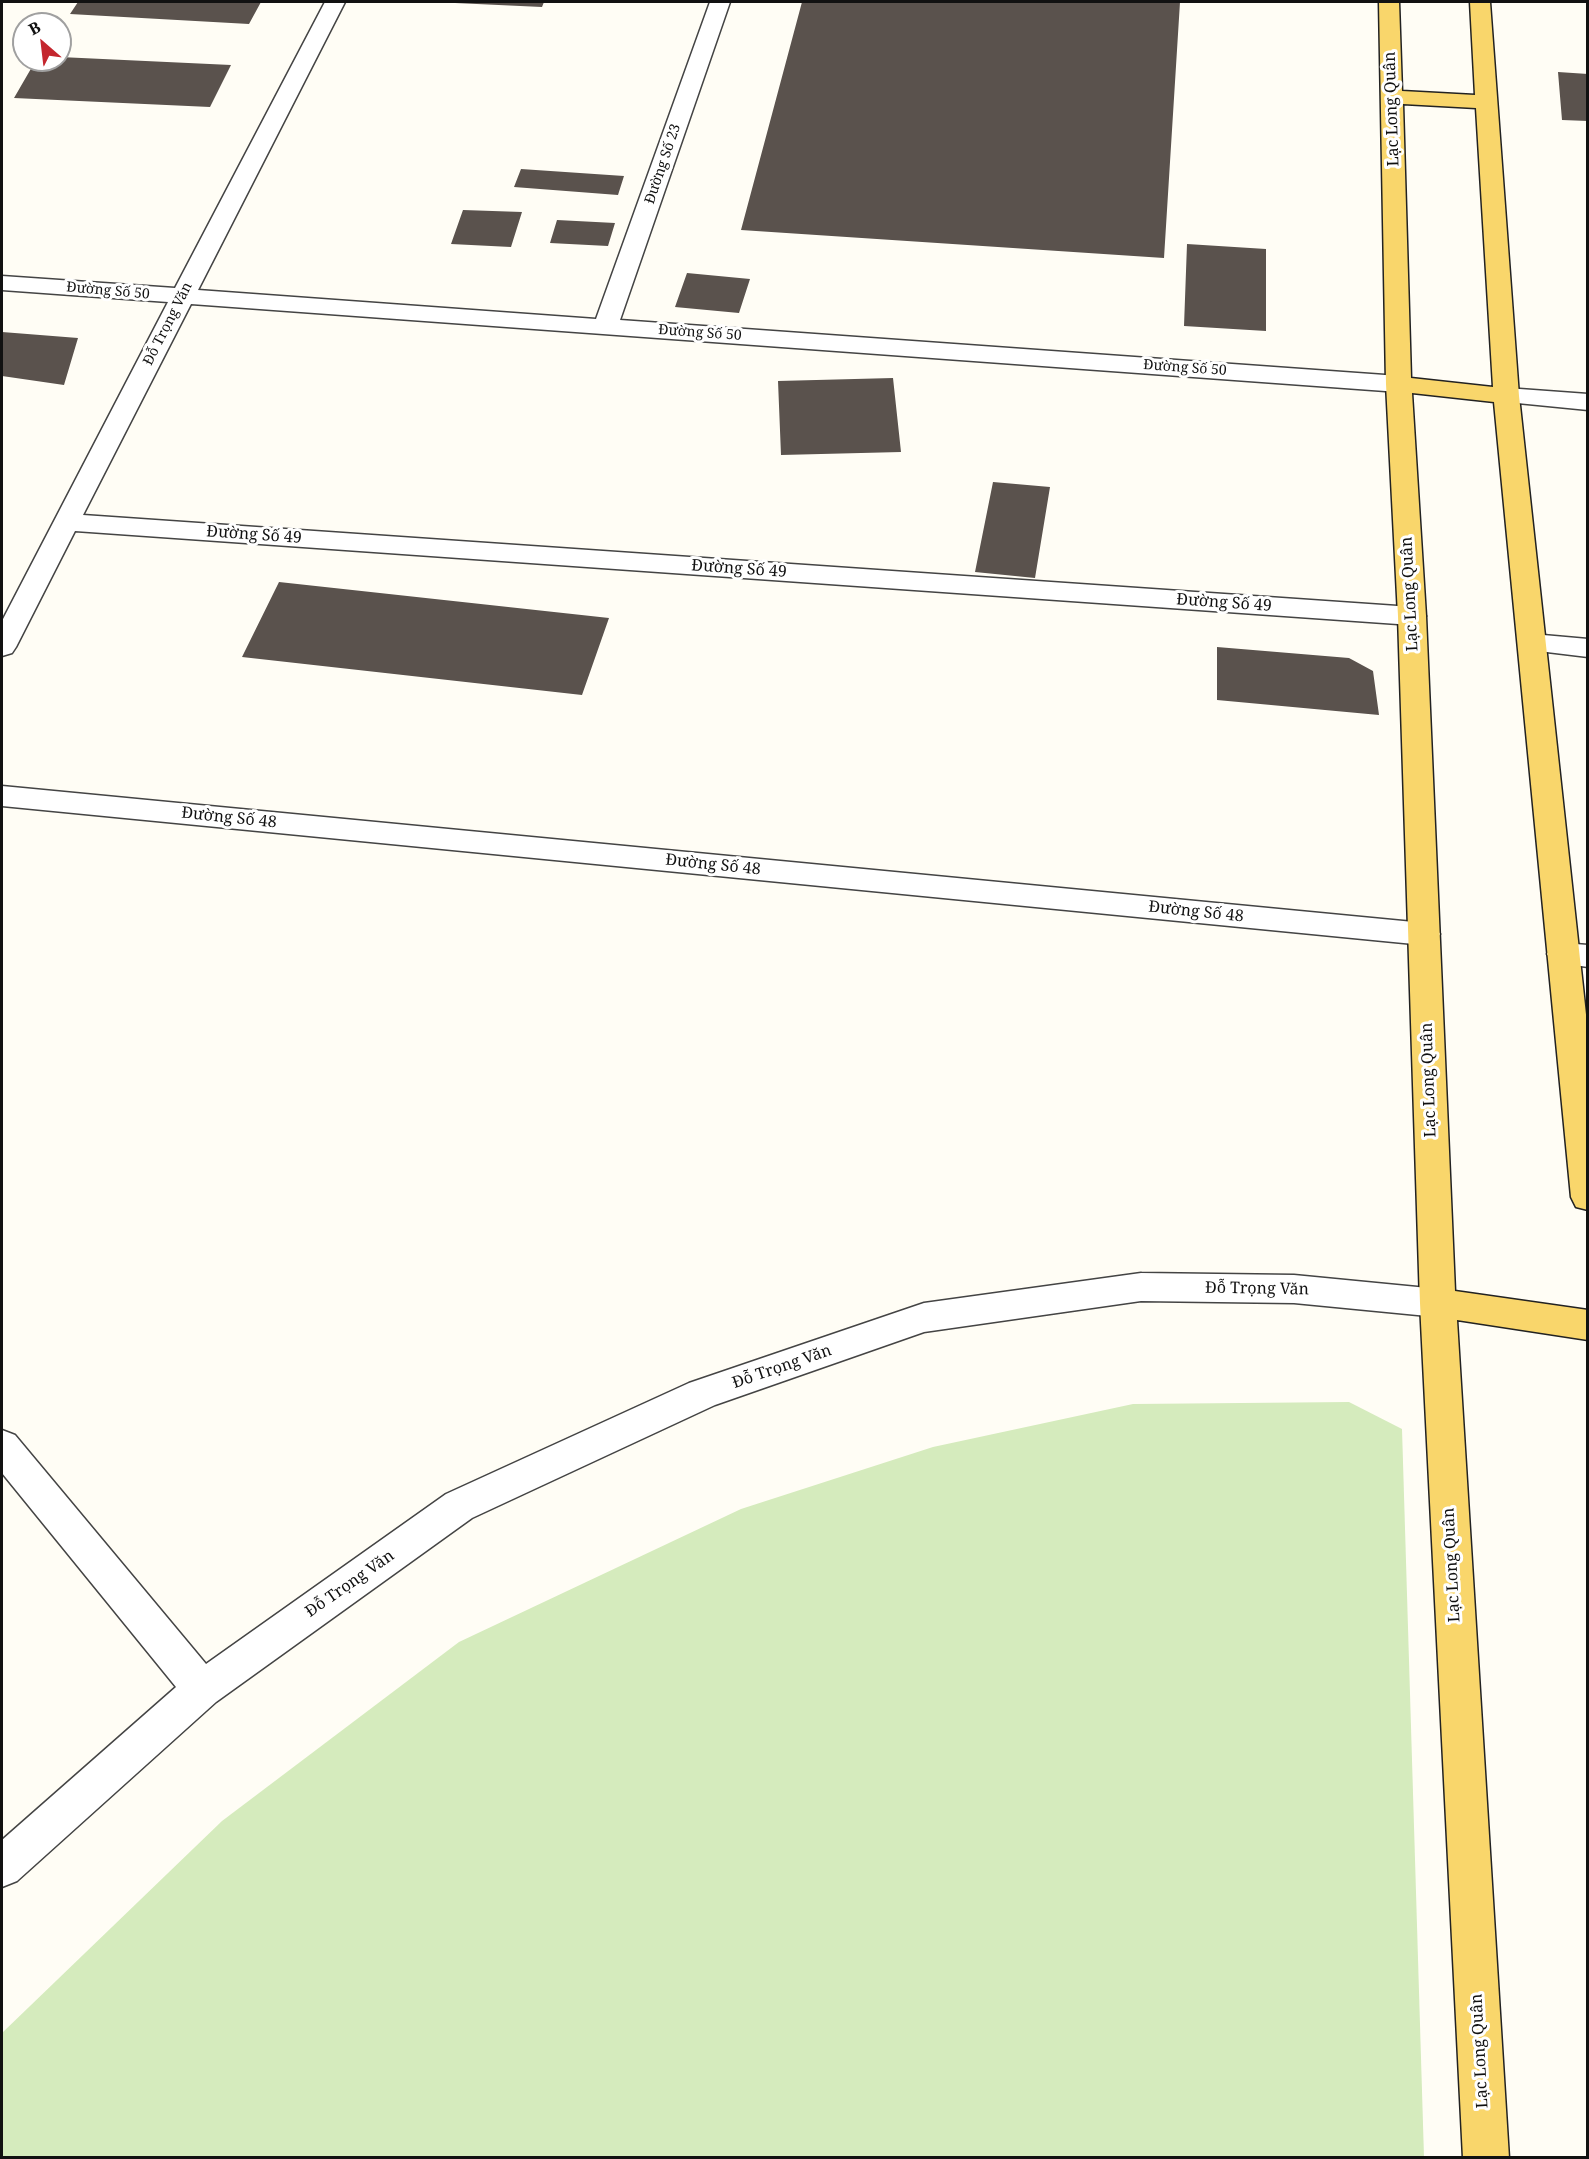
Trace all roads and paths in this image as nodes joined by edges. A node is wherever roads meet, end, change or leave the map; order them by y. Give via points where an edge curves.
1 (335, 2) edge
2 (720, 2) edge
3 (1389, 2) edge
4 (1480, 2) edge
5 (1393, 97) junction
6 (1487, 102) junction
7 (2, 283) edge
8 (182, 297) junction
9 (606, 326) junction
10 (1399, 384) junction
11 (1506, 396) junction
12 (1587, 402) edge
13 (66, 522) junction
14 (1412, 616) junction
15 (1532, 643) junction
16 (2, 647) edge
17 (1587, 648) edge
18 (2, 796) edge
19 (1424, 934) junction
20 (1575, 955) edge
21 (1587, 1197) edge
22 (1438, 1303) junction
23 (1587, 1325) edge
24 (2, 1446) edge
25 (202, 1689) junction
26 (2, 1867) edge
27 (1486, 2157) edge

1 - 8 street, Đỗ Trọng Văn
2 - 9 street, Đường Số 23
3 - 5 main road, Lạc Long Quân
4 - 6 main road
5 - 6 main road
5 - 10 main road, Lạc Long Quân
6 - 11 main road
7 - 8 street, Đường Số 50
8 - 9 street, Đường Số 50
8 - 13 street, Đỗ Trọng Văn
9 - 10 street, Đường Số 50
10 - 11 main road
10 - 14 main road, Lạc Long Quân
11 - 12 street
11 - 15 main road
13 - 14 street, Đường Số 49
13 - 16 street, Đỗ Trọng Văn
14 - 19 main road, Lạc Long Quân
15 - 17 street
15 - 20 main road
18 - 19 street, Đường Số 48
19 - 22 main road, Lạc Long Quân
20 - 21 main road
22 - 23 main road
22 - 25 street, Đỗ Trọng Văn via 1294,1288 1142,1287 924,1318 702,1394 459,1506
22 - 27 main road, Lạc Long Quân
24 - 25 street
25 - 26 street, Đỗ Trọng Văn

